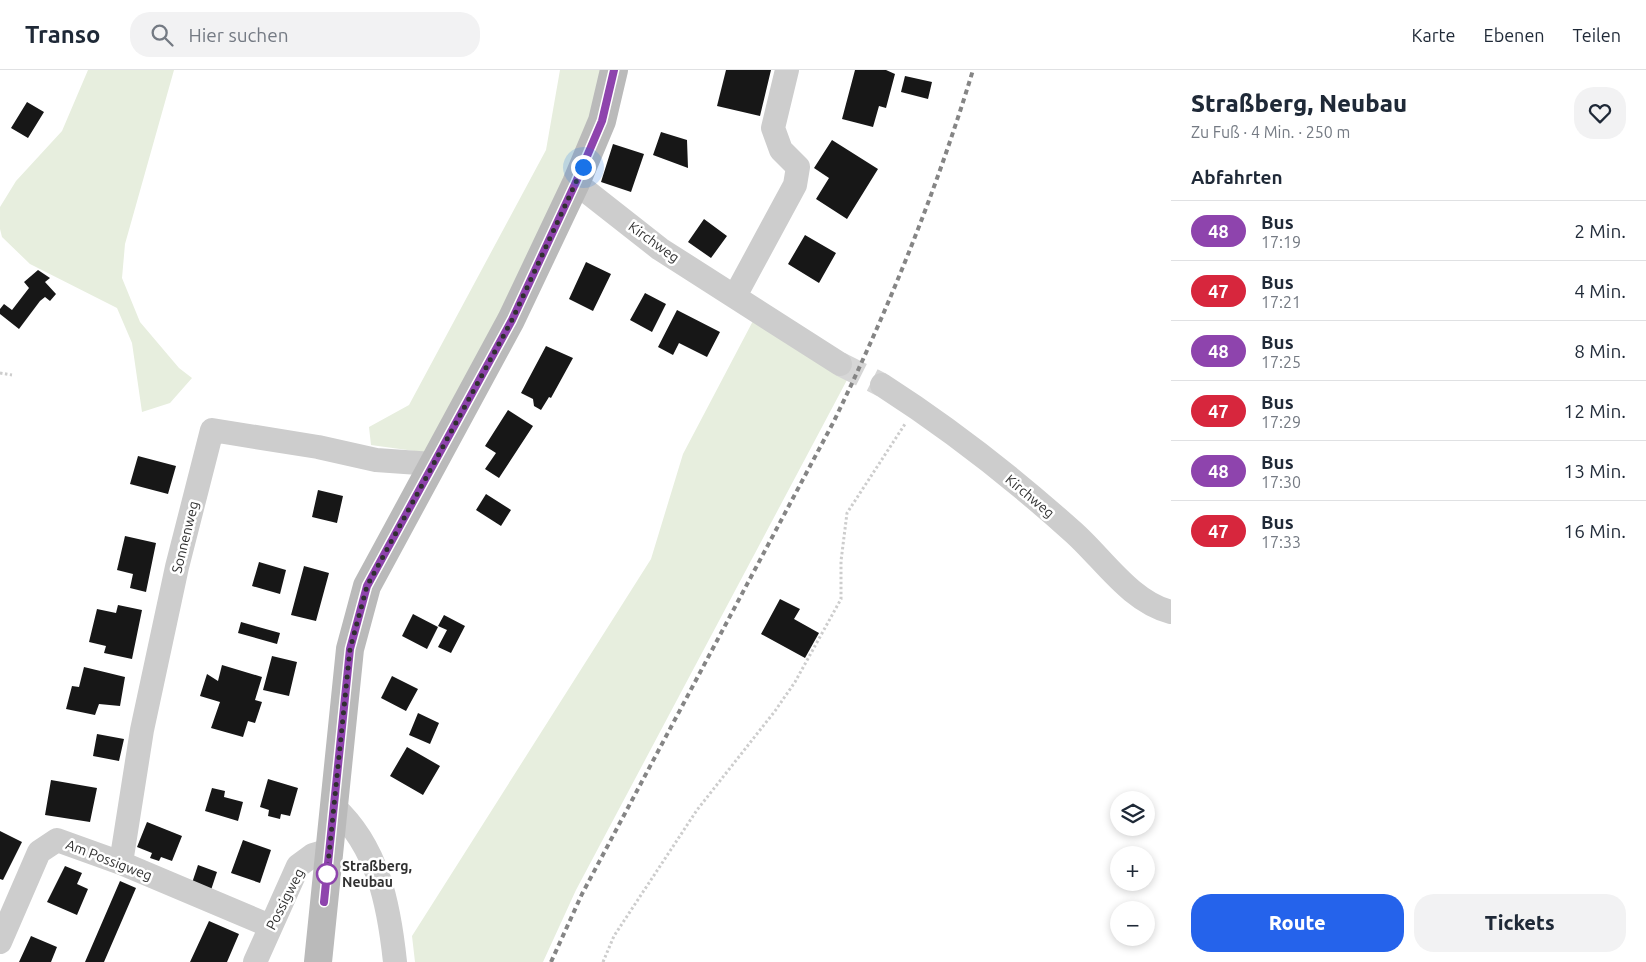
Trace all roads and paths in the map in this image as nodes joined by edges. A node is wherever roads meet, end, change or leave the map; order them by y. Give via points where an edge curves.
1 (614, 70) edge
2 (787, 70) edge
3 (576, 182) junction
4 (735, 296) junction
5 (840, 364) tunnel mouth
6 (0, 373) edge
7 (12, 375) dead end
8 (882, 385) tunnel mouth
9 (917, 407) junction
10 (432, 464) junction
11 (1171, 612) edge
12 (334, 807) junction
13 (330, 850) junction
14 (121, 863) junction
15 (270, 926) junction
16 (0, 942) edge
17 (255, 962) edge
18 (318, 962) edge
19 (395, 962) edge
20 (603, 962) edge

1 - 3 main road via 602,121
2 - 4 street via 773,128 781,150 798,167 795,185
3 - 4 street, Kirchweg via 660,249
3 - 10 main road via 512,320
4 - 5 street, Kirchweg
6 - 7 path
8 - 9 street, Kirchweg
9 - 11 street, Kirchweg via 990,462 1073,532 1133,591 1161,610
9 - 20 path via 847,512 841,561 841,600 776,711 697,810 614,936
10 - 12 main road via 367,586 350,649
10 - 14 street, Sonnenweg via 376,460 212,430 177,567 142,730
12 - 13 main road
12 - 19 street via 362,840 380,879 391,922
13 - 15 street, Possigweg via 298,866
13 - 18 main road
14 - 15 street, Am Possigweg
14 - 16 street, Am Possigweg via 57,840 39,852
15 - 17 street, Possigweg

